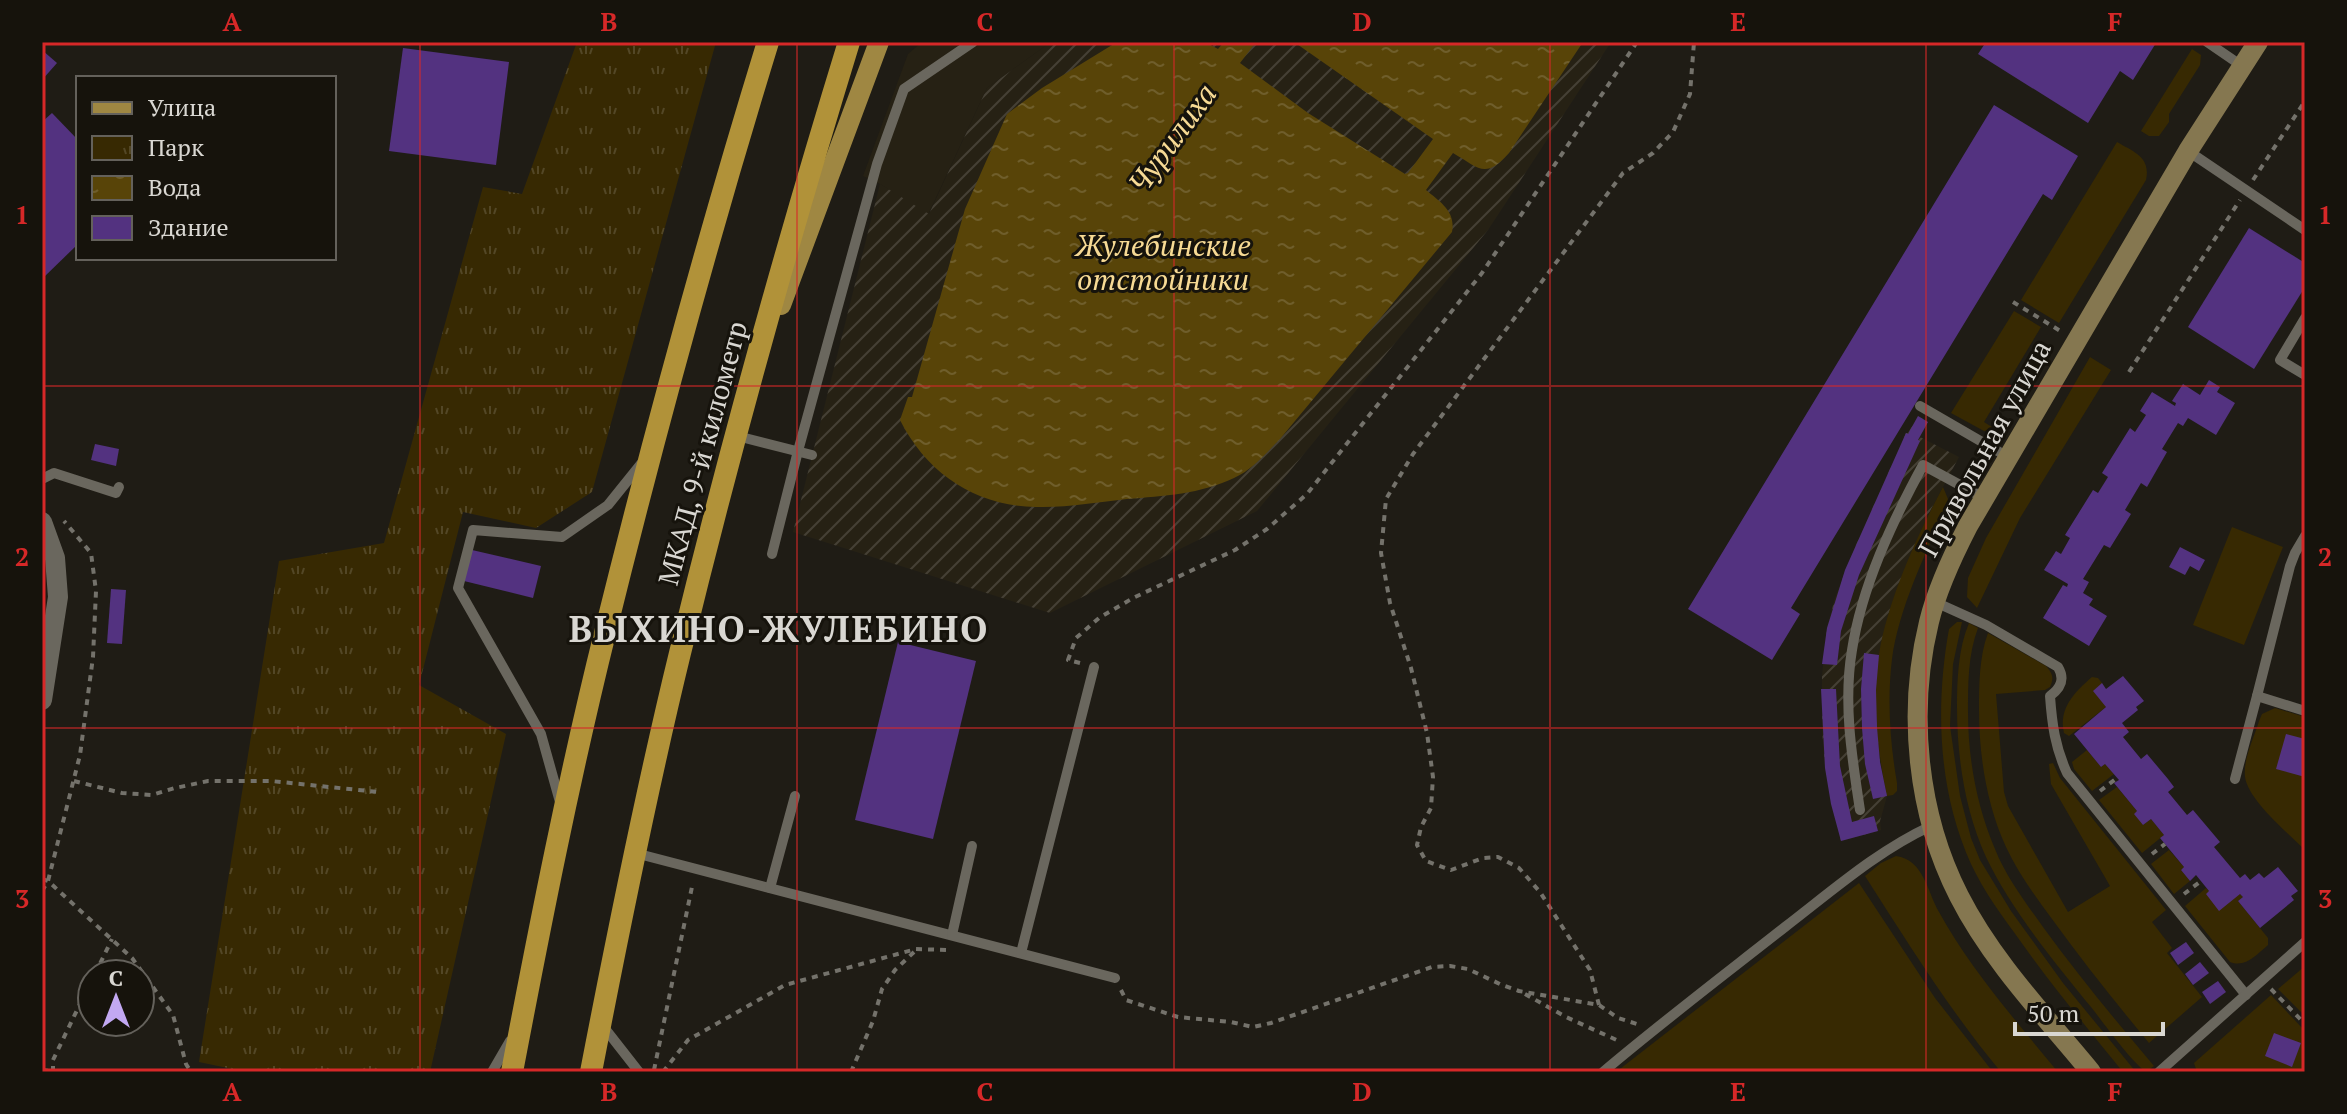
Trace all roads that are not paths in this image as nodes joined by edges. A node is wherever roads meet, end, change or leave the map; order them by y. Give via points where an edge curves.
1 (768, 42) edge
2 (849, 42) edge
3 (879, 42) edge
4 (973, 42) edge
5 (2207, 42) edge
6 (2258, 42) edge
7 (2242, 66) junction
8 (2188, 151) junction
9 (2305, 230) edge
10 (2305, 318) edge
11 (2305, 375) edge
12 (749, 391) junction
13 (1920, 406) dead end
14 (737, 436) junction
15 (653, 450) junction
16 (798, 451) junction
17 (812, 455) dead end
18 (2008, 457) junction
19 (42, 479) edge
20 (119, 487) dead end
21 (1984, 498) junction
22 (52, 520) edge
23 (2305, 536) edge
24 (772, 554) dead end
25 (1935, 602) junction
26 (1094, 667) road end
27 (2257, 696) junction
28 (42, 700) edge
29 (2305, 711) edge
30 (2235, 779) dead end
31 (795, 796) dead end
32 (1860, 810) dead end
33 (564, 815) junction
34 (1931, 826) junction
35 (972, 846) dead end
36 (635, 853) junction
37 (770, 888) junction
38 (952, 935) junction
39 (2305, 942) edge
40 (1021, 953) junction
41 (1115, 978) road end
42 (2246, 995) junction
43 (521, 1022) junction
44 (600, 1023) junction
45 (492, 1072) edge
46 (512, 1072) edge
47 (591, 1072) edge
48 (639, 1072) edge
49 (1603, 1072) edge
50 (2091, 1072) edge
51 (2159, 1072) edge

1 - 15 highway, МКАД, 9-й километр
2 - 12 highway, МКАД, 9-й километр
3 - 12 main road
4 - 16 lane via 904,89 877,164
5 - 7 lane
6 - 7 main road, Привольная улица
7 - 8 main road, Привольная улица
8 - 9 lane
8 - 18 main road, Привольная улица
10 - 11 lane via 2280,360
12 - 14 highway, МКАД, 9-й километр
13 - 18 lane
14 - 16 lane
14 - 36 highway, МКАД, 9-й километр
15 - 33 highway, МКАД, 9-й километр via 604,634
15 - 33 lane via 608,505 562,537 473,530 458,588 541,734
16 - 17 lane
16 - 24 lane
18 - 21 main road, Привольная улица
19 - 20 lane via 54,473 116,493
21 - 25 main road, Привольная улица
21 - 32 lane via 1923,465 1881,556 1852,651 1850,728
22 - 28 street via 58,597
23 - 27 lane via 2290,566
25 - 34 main road, Привольная улица via 1922,660 1918,713
25 - 42 lane via 2058,667 2062,682 2050,696 2055,741 2067,773
26 - 40 lane
27 - 29 lane
27 - 30 lane
31 - 37 lane
33 - 43 highway, МКАД, 9-й километр
34 - 49 lane via 1858,871
34 - 50 main road, Привольная улица via 1972,918
35 - 38 lane
36 - 37 lane
36 - 44 highway, МКАД, 9-й километр
37 - 38 lane
38 - 40 lane
39 - 42 lane
40 - 41 lane
42 - 51 lane
43 - 45 lane
43 - 46 highway, МКАД, 9-й километр
44 - 47 highway, МКАД, 9-й километр
44 - 48 lane

